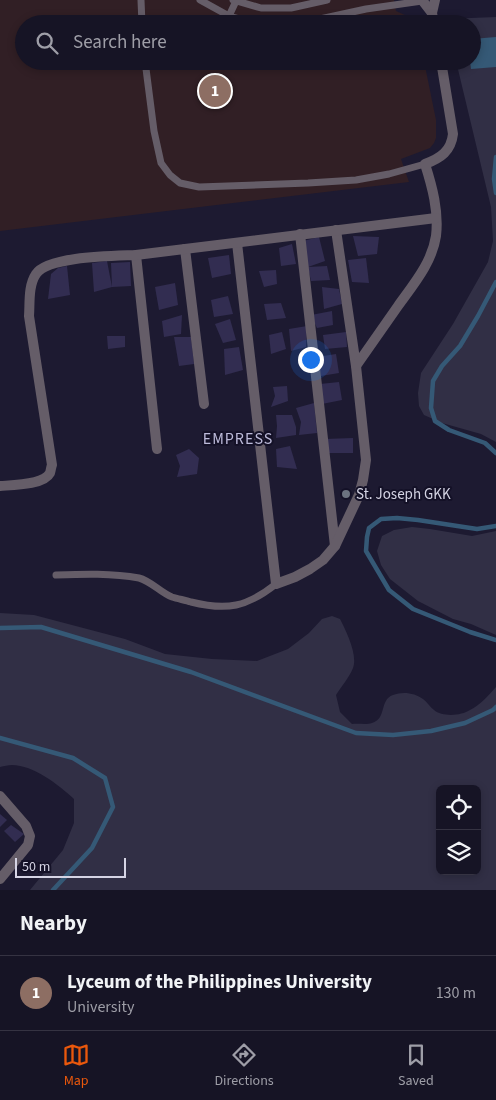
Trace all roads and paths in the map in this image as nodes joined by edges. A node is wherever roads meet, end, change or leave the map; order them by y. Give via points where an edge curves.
1 (141, 0) edge
2 (200, 0) edge
3 (327, 0) edge
4 (424, 0) edge
5 (435, 0) edge
6 (234, 1) edge
7 (142, 15) edge
8 (227, 15) edge
9 (229, 15) edge
10 (342, 15) edge
11 (431, 15) edge
12 (433, 15) edge
13 (146, 70) edge
14 (443, 70) edge
15 (425, 164) junction
16 (436, 218) junction
17 (336, 230) junction
18 (300, 234) junction
19 (237, 243) junction
20 (185, 249) junction
21 (136, 255) junction
22 (356, 366) junction
23 (204, 404) dead end
24 (157, 450) dead end
25 (0, 486) edge
26 (335, 546) junction
27 (56, 575) dead end
28 (276, 584) junction
29 (0, 796) edge
30 (0, 879) edge

1 - 7 lane
2 - 8 lane
3 - 6 lane via 292,8 261,8
4 - 10 lane
4 - 11 street
5 - 12 street
6 - 9 lane
13 - 15 lane via 161,163 180,183 199,187 356,180
14 - 15 street via 452,142 441,156
15 - 16 street
16 - 17 street
16 - 22 street via 436,236 422,272
17 - 18 street
17 - 22 street
18 - 19 street
18 - 26 street
19 - 20 street
19 - 28 street
20 - 21 street
20 - 23 street
21 - 24 street
21 - 25 street via 99,256 50,264 36,274 29,316 52,465 50,473 37,482
22 - 26 street via 366,460 364,480
26 - 28 street via 310,569
27 - 28 lane via 142,579 172,597 223,607 247,603
29 - 30 street via 26,826 30,836 28,845

